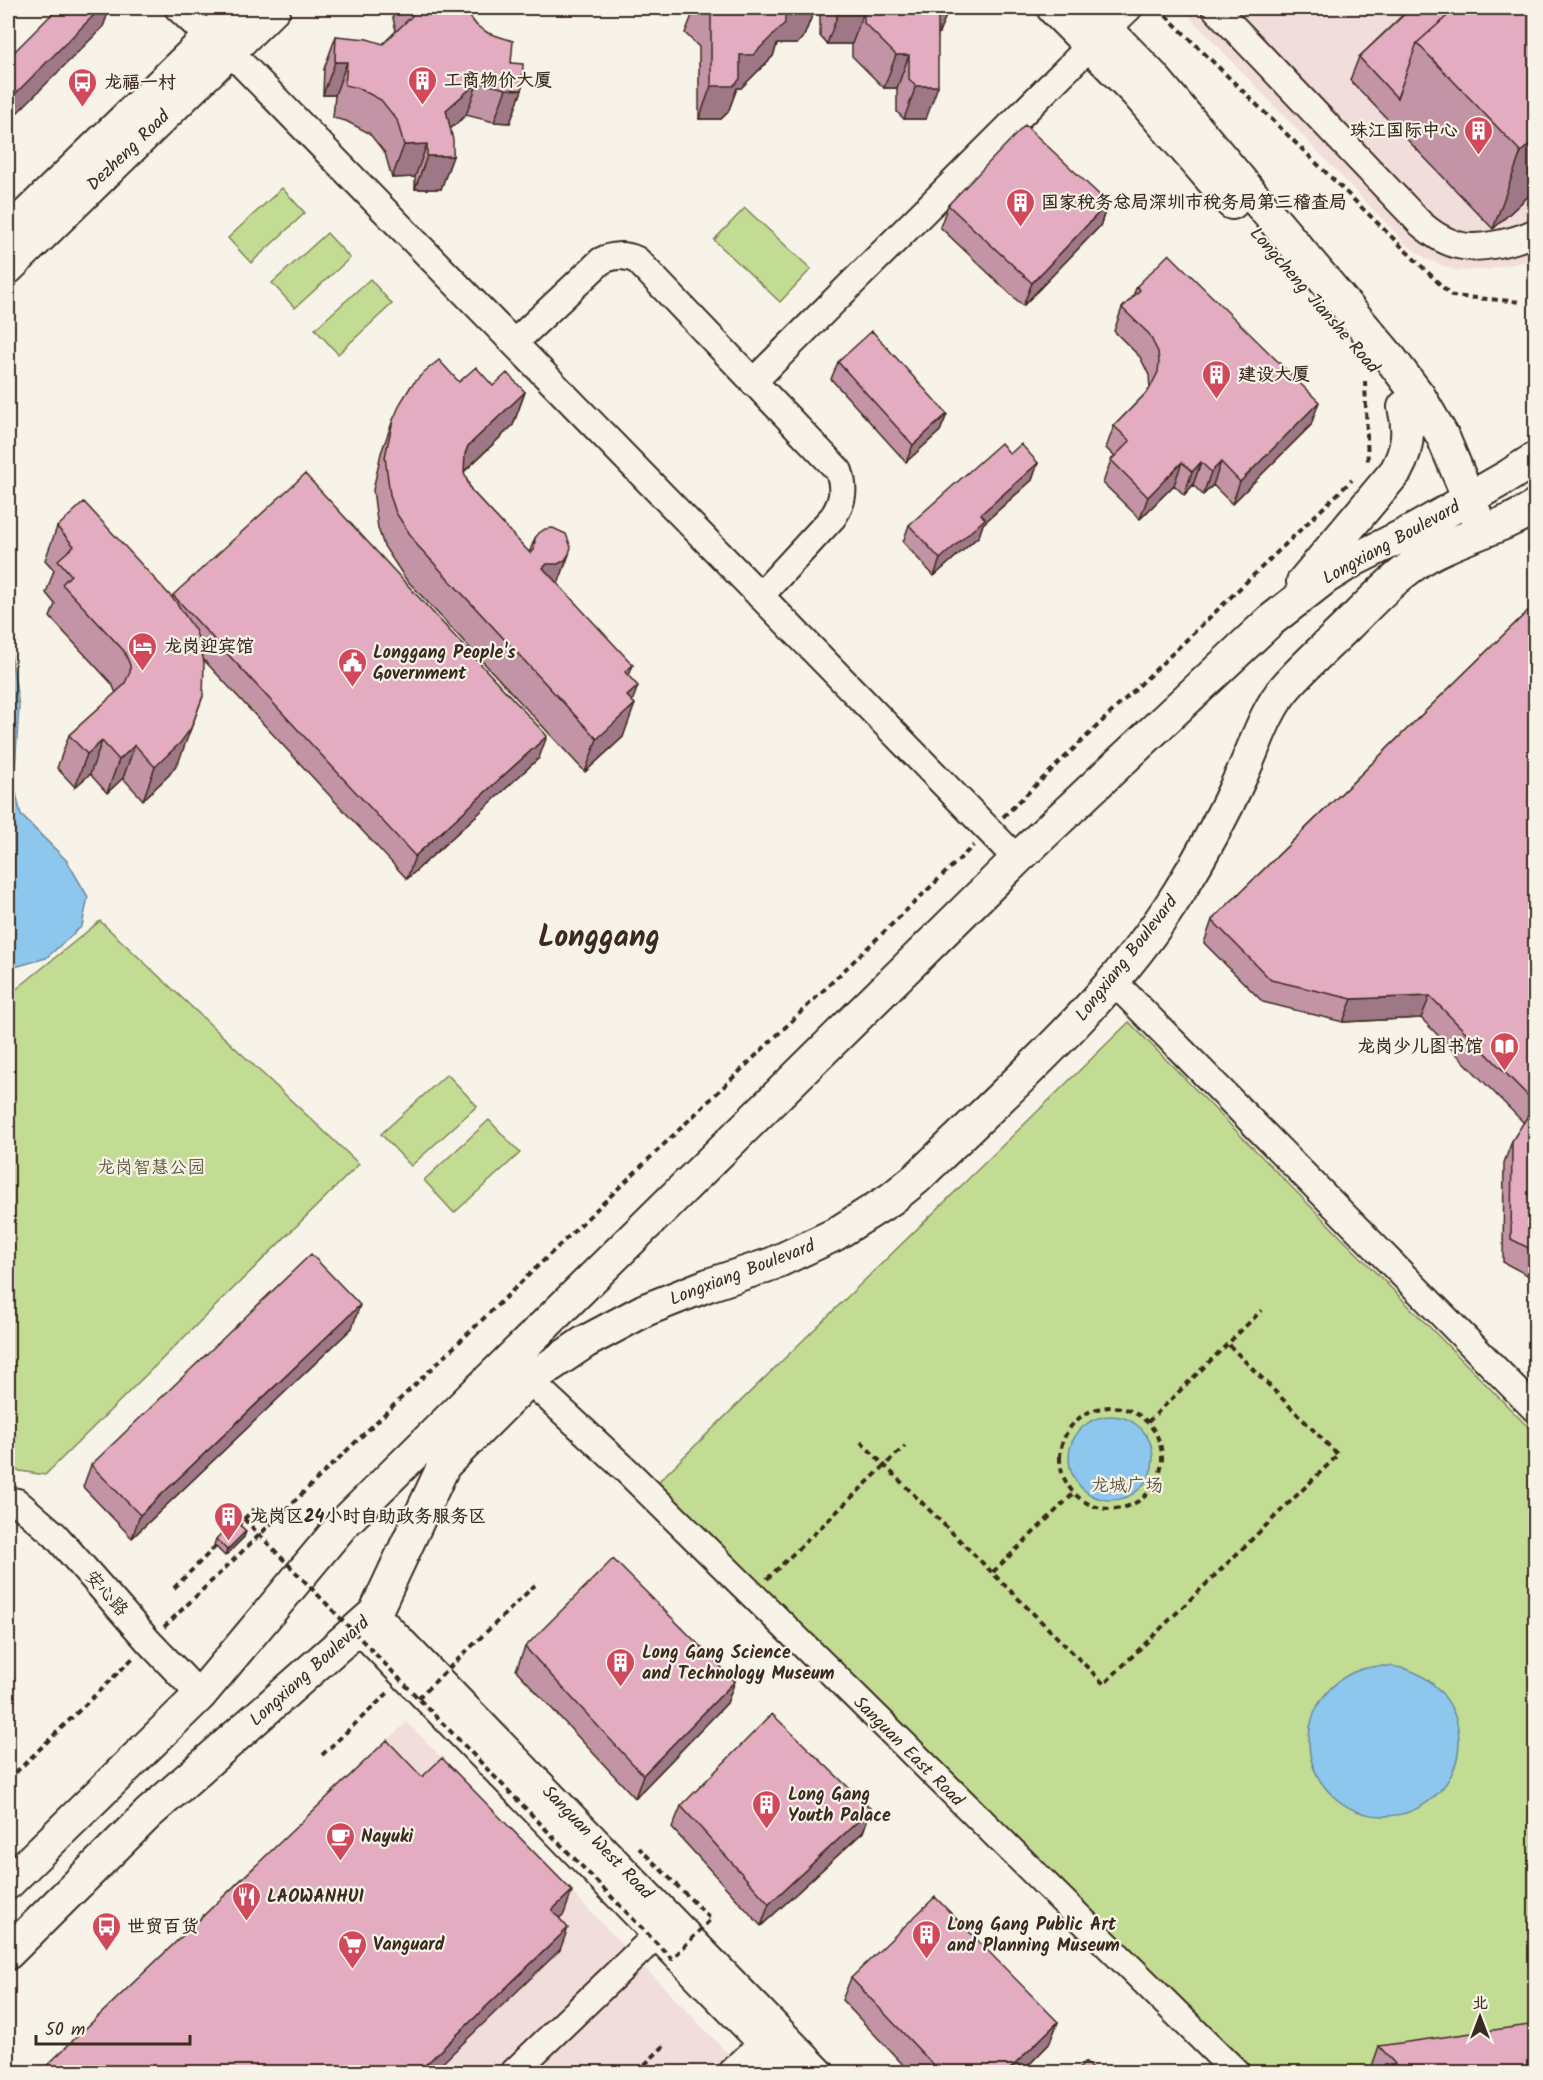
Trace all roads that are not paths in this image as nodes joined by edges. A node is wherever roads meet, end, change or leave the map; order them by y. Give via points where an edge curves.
1 (178, 8) edge
2 (239, 8) edge
3 (274, 8) edge
4 (1053, 8) edge
5 (1215, 8) edge
6 (1103, 22) edge
7 (219, 44) junction
8 (1536, 232) edge
9 (8, 233) edge
10 (8, 268) edge
11 (514, 343) junction
12 (753, 382) junction
13 (1404, 406) junction
14 (1536, 458) edge
15 (1461, 503) junction
16 (1536, 506) edge
17 (1475, 536) junction
18 (760, 596) junction
19 (1270, 621) junction
20 (1017, 859) junction
21 (1113, 981) junction
22 (530, 1380) junction
23 (1536, 1410) edge
24 (8, 1500) edge
25 (366, 1621) junction
26 (200, 1695) junction
27 (8, 1883) edge
28 (665, 1928) junction
29 (8, 1953) edge
30 (761, 2044) junction
31 (514, 2073) edge
32 (732, 2073) edge
33 (789, 2073) edge
34 (821, 2073) edge
35 (1236, 2073) edge

1 - 7 street
2 - 7 main road, Dezheng Road
3 - 7 main road, Dezheng Road
4 - 6 main road, Longcheng Jianshe Road
5 - 8 street via 1438,238 1460,246 1484,246
6 - 12 street
6 - 13 main road, Longcheng Jianshe Road via 1136,92
6 - 15 main road, Longcheng Jianshe Road via 1390,358 1432,416 1448,447
7 - 9 main road, Dezheng Road
7 - 10 main road, Dezheng Road
7 - 11 street
11 - 12 street via 601,261 623,255 637,260
11 - 18 street
12 - 18 street via 833,464 843,482 842,505
13 - 15 main road, Longcheng Jianshe Road
13 - 19 main road via 1408,440 1396,471
14 - 15 main road, Longxiang Boulevard
15 - 17 main road, Longcheng Jianshe Road
15 - 19 main road, Longxiang Boulevard via 1354,560
16 - 17 main road, Longxiang Boulevard
17 - 21 main road, Longxiang Boulevard via 1430,555 1403,573 1284,690 1266,718 1206,847 1178,894
18 - 20 street
19 - 20 main road, Longxiang Boulevard
20 - 26 main road, Longxiang Boulevard via 343,1524
21 - 22 main road, Longxiang Boulevard via 917,1179 891,1199 804,1250 635,1315 585,1342
21 - 23 street
22 - 25 main road, Longxiang Boulevard via 444,1465
22 - 35 street, Sanguan East Road via 626,1470
24 - 26 street, 安心路 via 16,1502 55,1535
25 - 28 street, Sanguan West Road
25 - 29 main road, Longxiang Boulevard via 148,1814
26 - 27 main road, Longxiang Boulevard
28 - 30 street, Sanguan West Road
28 - 31 street
28 - 34 street, Sanguan West Road
30 - 32 street
30 - 33 street, Sanguan West Road

